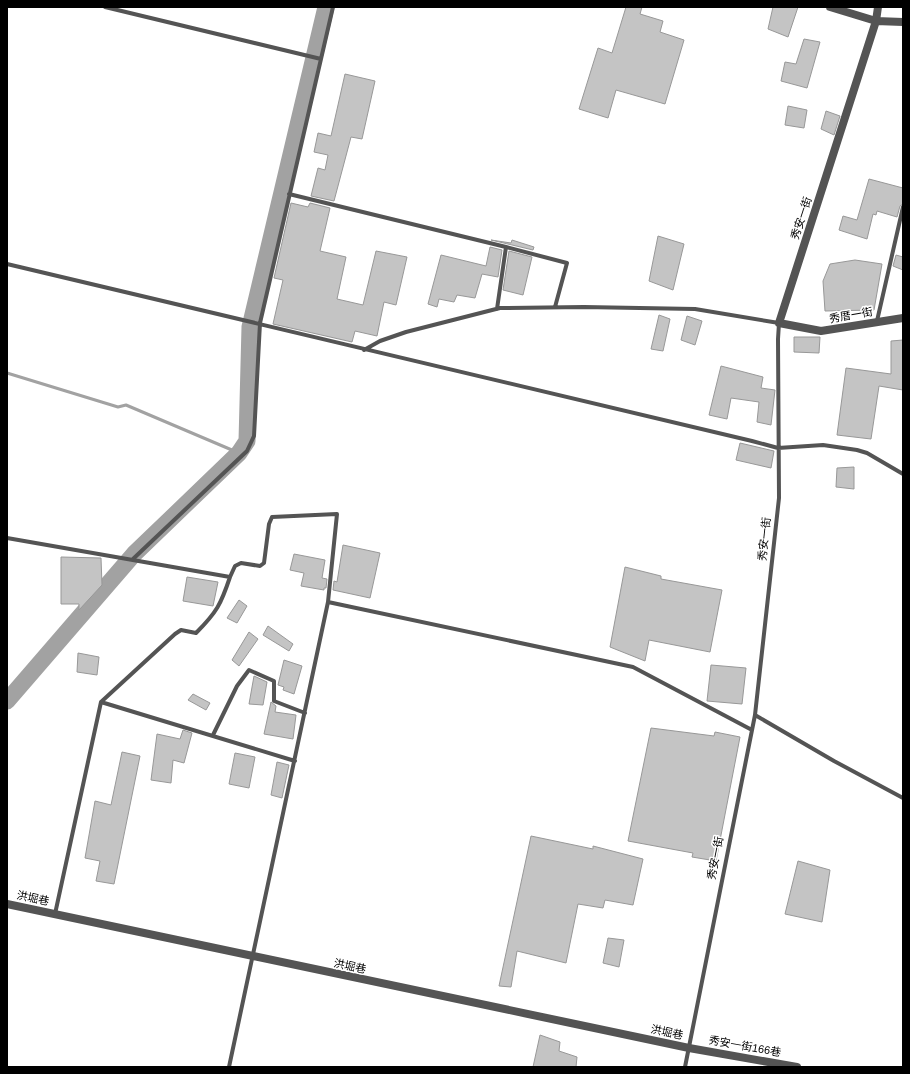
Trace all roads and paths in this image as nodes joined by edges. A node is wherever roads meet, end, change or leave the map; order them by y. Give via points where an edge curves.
1 (106, 7) edge
2 (333, 7) edge
3 (830, 7) edge
4 (878, 7) edge
5 (876, 21) junction
6 (903, 22) edge
7 (321, 59) junction
8 (290, 194) junction
9 (903, 207) edge
10 (506, 248) junction
11 (7, 264) edge
12 (556, 307) junction
13 (497, 309) junction
14 (903, 318) edge
15 (877, 321) junction
16 (260, 323) junction
17 (779, 323) junction
18 (364, 350) junction
19 (778, 448) junction
20 (903, 474) edge
21 (7, 538) edge
22 (133, 559) junction
23 (230, 577) junction
24 (328, 602) junction
25 (101, 702) junction
26 (305, 713) junction
27 (755, 714) junction
28 (752, 730) junction
29 (213, 735) junction
30 (295, 761) junction
31 (903, 798) edge
32 (7, 904) edge
33 (56, 914) junction
34 (252, 956) junction
35 (689, 1048) junction
36 (229, 1067) edge
37 (685, 1067) edge
38 (797, 1067) edge

1 - 7 lane
2 - 7 lane
3 - 5 street
4 - 5 street, 秀安一街
5 - 6 street
5 - 17 street, 秀安一街
7 - 8 lane
8 - 10 lane
8 - 16 lane
9 - 15 lane
10 - 12 lane via 567,262
10 - 13 lane
11 - 16 lane
12 - 13 lane
12 - 17 lane via 695,309
13 - 18 lane via 406,332
14 - 15 street, 秀厝一街
15 - 17 street, 秀厝一街 via 821,331
16 - 18 lane
16 - 22 lane via 254,436 247,451
17 - 19 lane, 秀安一街
18 - 19 lane
19 - 20 lane via 823,445 857,450
19 - 27 lane, 秀安一街 via 779,498
21 - 22 lane
22 - 23 lane
23 - 24 lane via 235,566 241,563 260,566 264,563 272,517 337,514
23 - 25 lane via 221,603 196,633 182,630 175,634
24 - 26 lane
24 - 28 lane via 633,667
25 - 29 lane
25 - 33 lane
26 - 29 lane via 274,701 274,682 249,670 236,686
26 - 30 lane
27 - 28 lane, 秀安一街
27 - 31 lane
28 - 35 lane, 秀安一街
29 - 30 lane
30 - 34 lane
32 - 33 street, 洪堀巷
33 - 34 street, 洪堀巷
34 - 35 street, 洪堀巷
34 - 36 lane
35 - 37 lane, 秀安一街
35 - 38 street, 秀安一街166巷

